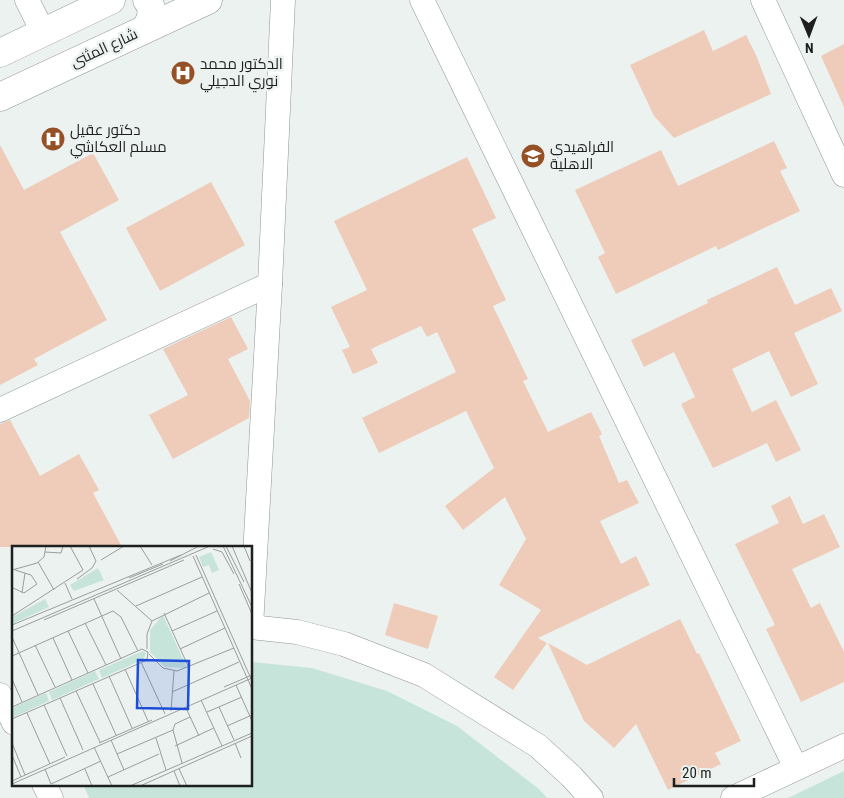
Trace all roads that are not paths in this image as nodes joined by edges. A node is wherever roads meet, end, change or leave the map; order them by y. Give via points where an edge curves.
1 (27, 0) edge
2 (111, 0) edge
3 (147, 0) edge
4 (283, 0) edge
5 (422, 0) edge
6 (763, 0) edge
7 (195, 1) edge
8 (146, 28) junction
9 (43, 32) junction
10 (0, 52) edge
11 (0, 97) edge
12 (844, 175) edge
13 (270, 284) junction
14 (0, 410) edge
15 (252, 609) edge
16 (252, 627) edge
17 (12, 685) edge
18 (0, 689) edge
19 (0, 695) edge
20 (12, 719) edge
21 (844, 746) edge
22 (796, 768) junction
23 (45, 786) edge
24 (51, 798) edge
25 (591, 798) edge
26 (733, 798) edge

1 - 9 street
2 - 9 main road
3 - 8 main road via 152,11
4 - 13 street
5 - 22 street
6 - 12 street
7 - 8 main road, شارع المثنى
8 - 11 main road, شارع المثنى
9 - 10 main road
13 - 14 street
13 - 15 street
16 - 25 street via 297,632 344,644 424,675 538,746
17 - 18 street
19 - 20 street
21 - 22 street
22 - 26 street
23 - 24 street

